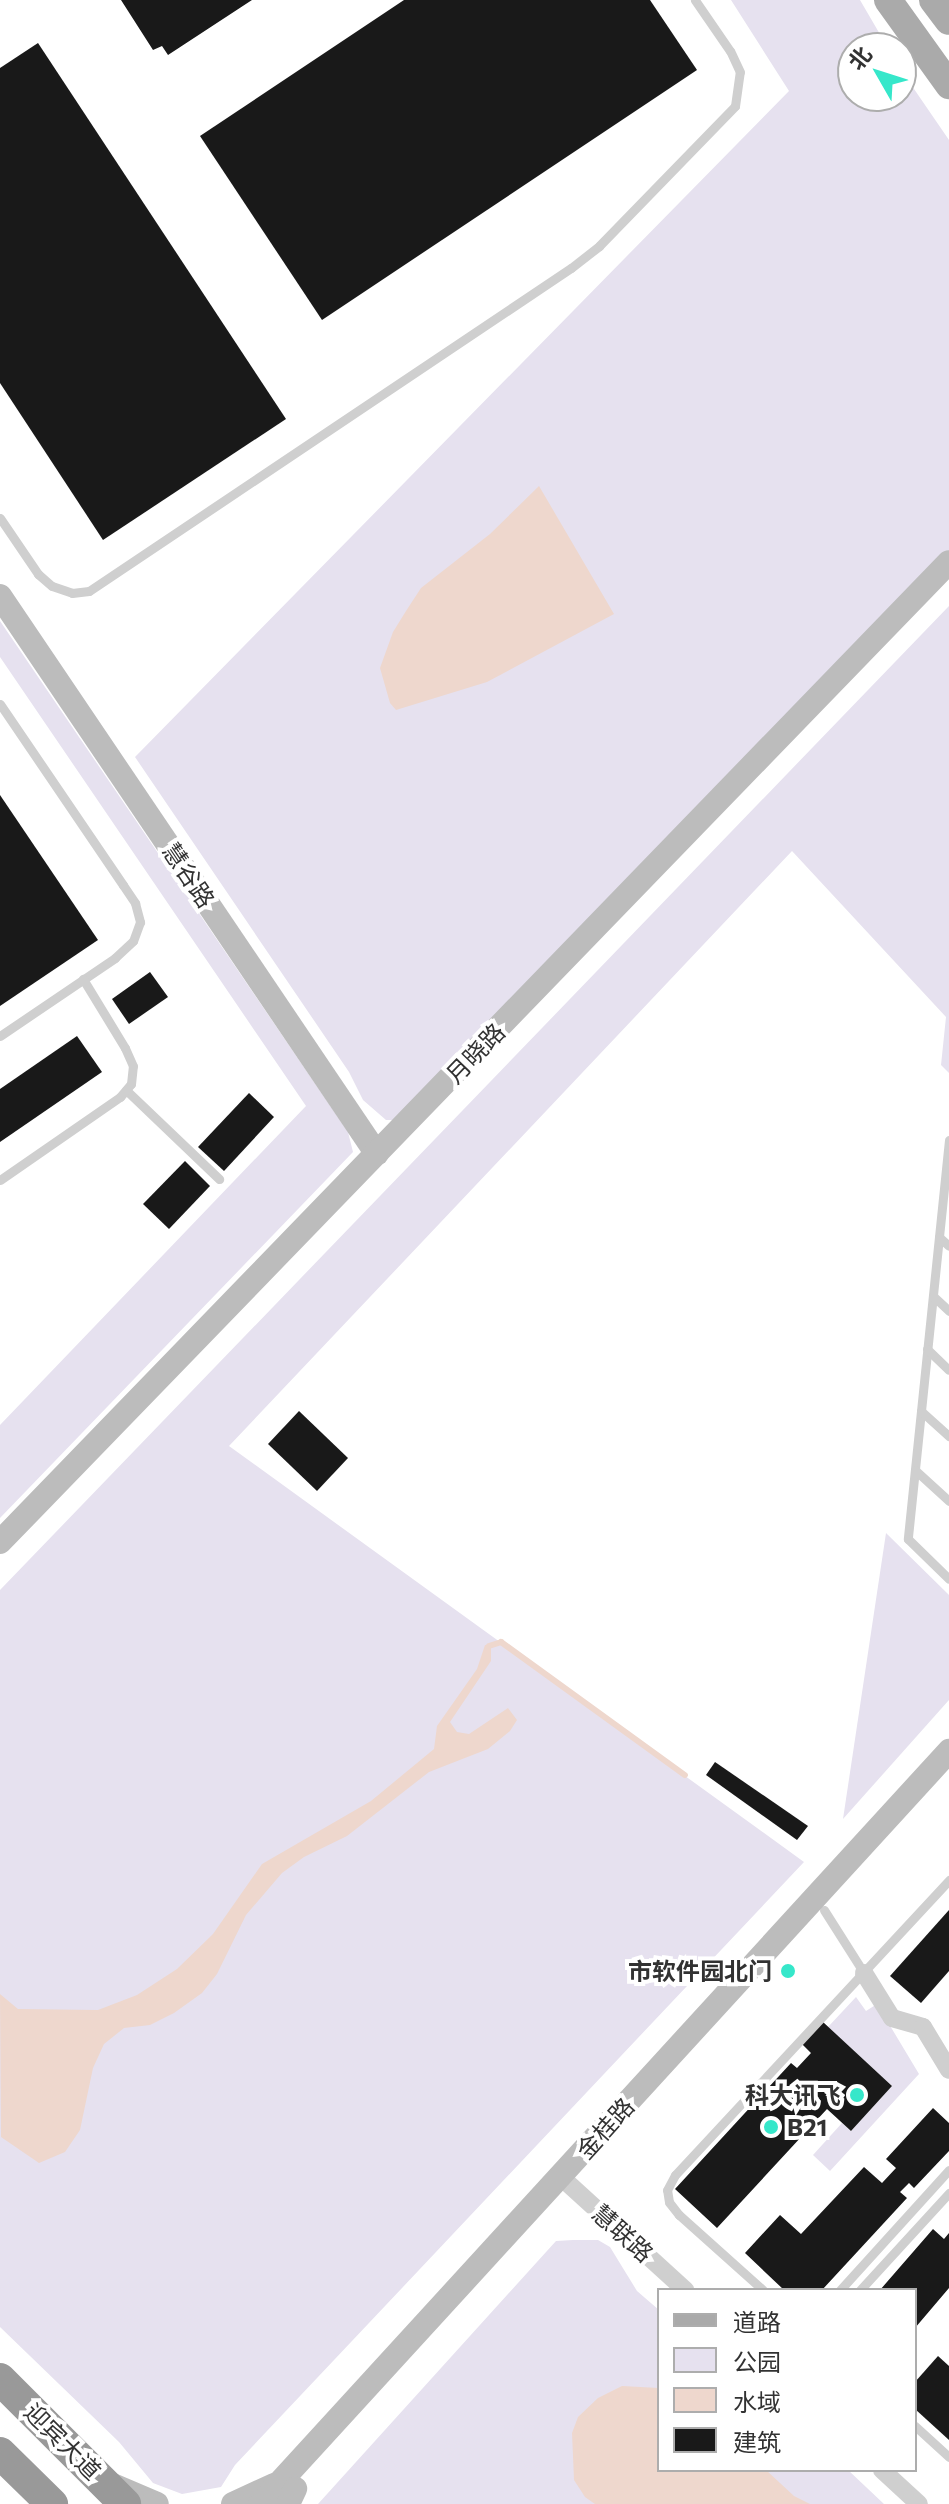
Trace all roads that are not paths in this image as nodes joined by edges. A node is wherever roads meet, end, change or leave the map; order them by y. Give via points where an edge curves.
1 (695, 0) edge
2 (888, 0) edge
3 (933, 0) edge
4 (949, 21) edge
5 (949, 85) edge
6 (0, 518) edge
7 (949, 562) edge
8 (0, 596) edge
9 (0, 704) edge
10 (83, 979) junction
11 (0, 1036) edge
12 (126, 1090) junction
13 (949, 1140) edge
14 (377, 1154) junction
15 (947, 1178) edge
16 (219, 1179) dead end
17 (0, 1180) edge
18 (939, 1237) junction
19 (949, 1246) edge
20 (933, 1296) junction
21 (949, 1311) edge
22 (927, 1349) junction
23 (949, 1370) edge
24 (921, 1411) junction
25 (949, 1436) edge
26 (915, 1470) junction
27 (949, 1501) edge
28 (0, 1542) edge
29 (949, 1579) edge
30 (949, 1751) edge
31 (949, 1773) edge
32 (949, 1880) edge
33 (824, 1910) junction
34 (864, 1973) junction
35 (949, 2070) edge
36 (949, 2170) edge
37 (566, 2181) junction
38 (949, 2193) edge
39 (683, 2288) edge
40 (761, 2288) edge
41 (842, 2288) edge
42 (862, 2288) edge
43 (0, 2379) edge
44 (917, 2428) edge
45 (0, 2453) edge
46 (949, 2457) edge
47 (884, 2472) edge
48 (102, 2480) junction
49 (287, 2494) edge
50 (52, 2504) edge
51 (125, 2504) edge
52 (157, 2504) edge
53 (233, 2504) edge
54 (260, 2504) edge
55 (919, 2504) edge

1 - 6 lane via 740,72 735,106 599,246 571,268 89,591 72,593 52,586
2 - 5 main road
3 - 4 main road
7 - 14 street, 月晓路
8 - 14 street, 慧谷路
9 - 10 lane via 135,903 140,922 133,941
10 - 11 lane
10 - 12 lane via 133,1066
12 - 16 lane
12 - 17 lane
13 - 15 lane
14 - 28 street, 月晓路
15 - 18 lane
18 - 19 lane
18 - 20 lane
20 - 21 lane
20 - 22 lane
22 - 23 lane
22 - 24 lane
24 - 25 lane
24 - 26 lane
26 - 27 lane
26 - 29 lane via 908,1539
30 - 37 street, 金桂路
31 - 33 street, 金桂路
32 - 34 lane
33 - 34 lane
33 - 37 street, 金桂路
34 - 35 street via 892,2018 923,2027
34 - 40 lane via 675,2175 667,2190 679,2215
36 - 41 lane
37 - 39 street, 慧联路
37 - 49 street, 金桂路
38 - 42 lane
43 - 48 highway, 迎宾大道
44 - 46 lane
45 - 50 highway
47 - 55 street
48 - 51 highway, 迎宾大道
48 - 52 street
49 - 53 street
49 - 54 street, 金桂路

